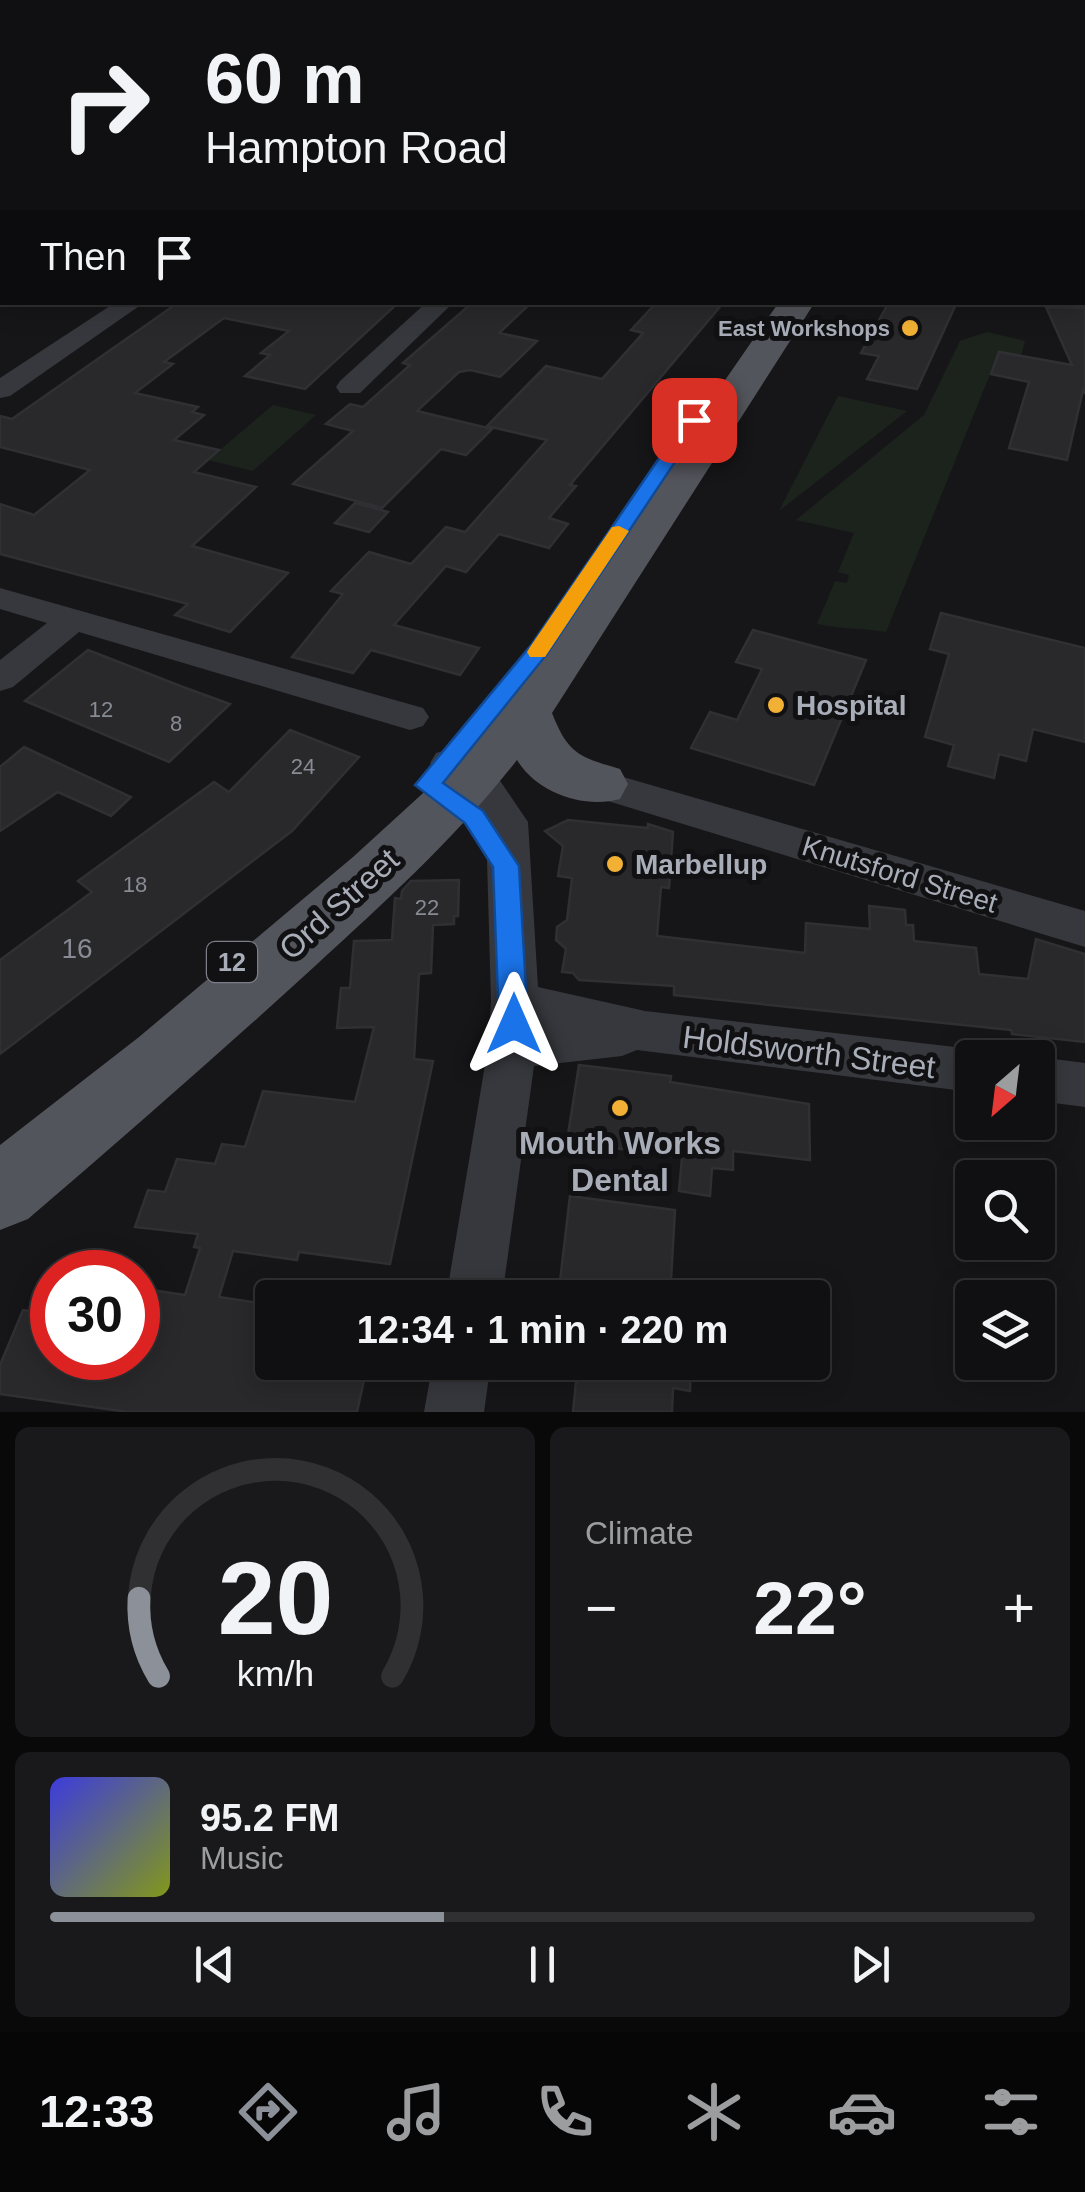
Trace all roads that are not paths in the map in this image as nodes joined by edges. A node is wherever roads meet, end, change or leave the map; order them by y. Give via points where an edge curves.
1 (128, 305) edge
2 (439, 305) edge
3 (770, 305) edge
4 (795, 305) edge
5 (350, 387) dead end
6 (0, 390) edge
7 (0, 598) edge
8 (72, 620) junction
9 (0, 679) edge
10 (524, 713) junction
11 (443, 768) junction
12 (599, 784) joint
13 (1085, 929) edge
14 (514, 1024) junction
15 (955, 1069) edge
16 (1055, 1081) edge
17 (1085, 1085) edge
18 (0, 1144) edge
19 (0, 1194) edge
20 (477, 1280) edge
21 (459, 1380) edge
22 (454, 1412) edge

1 - 6 street
2 - 5 street
3 - 11 main road, 12 via 540,649
4 - 10 main road, 12
7 - 8 street
8 - 9 street
8 - 11 street
10 - 11 main road, Ord Street / 12
10 - 12 main road via 540,755 563,774
11 - 14 street via 506,866
11 - 18 main road, Ord Street / 12 via 283,921
11 - 19 main road, Ord Street / 12 via 375,874
12 - 13 street, Knutsford Street
14 - 15 street, Holdsworth Street via 645,1032
14 - 20 street
16 - 17 street
21 - 22 street

